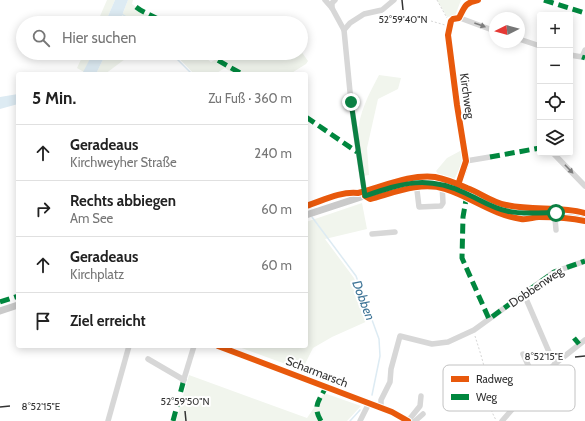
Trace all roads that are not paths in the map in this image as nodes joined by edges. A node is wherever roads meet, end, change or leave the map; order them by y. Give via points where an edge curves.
1 (325, 0) edge
2 (335, 0) edge
3 (394, 0) edge
4 (332, 8) junction
5 (489, 28) edge
6 (344, 30) junction
7 (525, 41) edge
8 (537, 45) edge
9 (585, 50) edge
10 (573, 56) edge
11 (556, 156) edge
12 (490, 157) dead end
13 (466, 161) junction
14 (416, 182) junction
15 (442, 184) junction
16 (585, 186) edge
17 (457, 189) junction
18 (365, 196) junction
19 (556, 213) junction
20 (308, 214) edge
21 (585, 217) edge
22 (556, 230) dead end
23 (395, 232) dead end
24 (372, 234) dead end
25 (585, 261) edge
26 (522, 295) junction
27 (16, 306) edge
28 (0, 311) edge
29 (585, 340) edge
30 (128, 348) edge
31 (193, 348) edge
32 (223, 348) edge
33 (523, 354) dead end
34 (148, 359) dead end
35 (556, 363) joint
36 (528, 365) edge
37 (420, 396) dead end
38 (369, 403) junction
39 (381, 408) junction
40 (511, 411) edge
41 (423, 414) dead end
42 (108, 421) edge
43 (360, 421) edge
44 (408, 421) edge
45 (415, 421) edge
46 (502, 421) edge

1 - 4 street
2 - 4 street
3 - 6 street via 382,10 364,14
4 - 6 street
13 -> 5 street, Kirchweg via 448,34 453,19 459,18
6 - 18 street via 357,152
7 - 8 street
9 - 10 street via 582,57
11 -> 16 street
12 - 13 street
13 - 17 street, Kirchweg
14 - 15 main road
14 - 15 street via 419,207 441,206
14 - 18 main road
15 - 17 main road
17 - 19 main road via 486,204 508,211
18 - 20 main road
19 - 21 main road
19 - 22 street
23 - 24 street
25 - 26 street, Dobbenweg via 554,272
26 - 35 street
26 - 39 street, Dobbenweg via 474,330 448,342 426,343 400,336 390,382 381,400
27 - 28 main road
29 - 35 street
30 - 42 street
31 - 34 street via 183,382
32 - 38 street, Scharmarsch
33 - 36 street
37 - 44 street via 420,406
38 - 39 street, Scharmarsch
38 - 43 street
39 - 44 street, Scharmarsch
40 - 46 street
41 - 45 street

